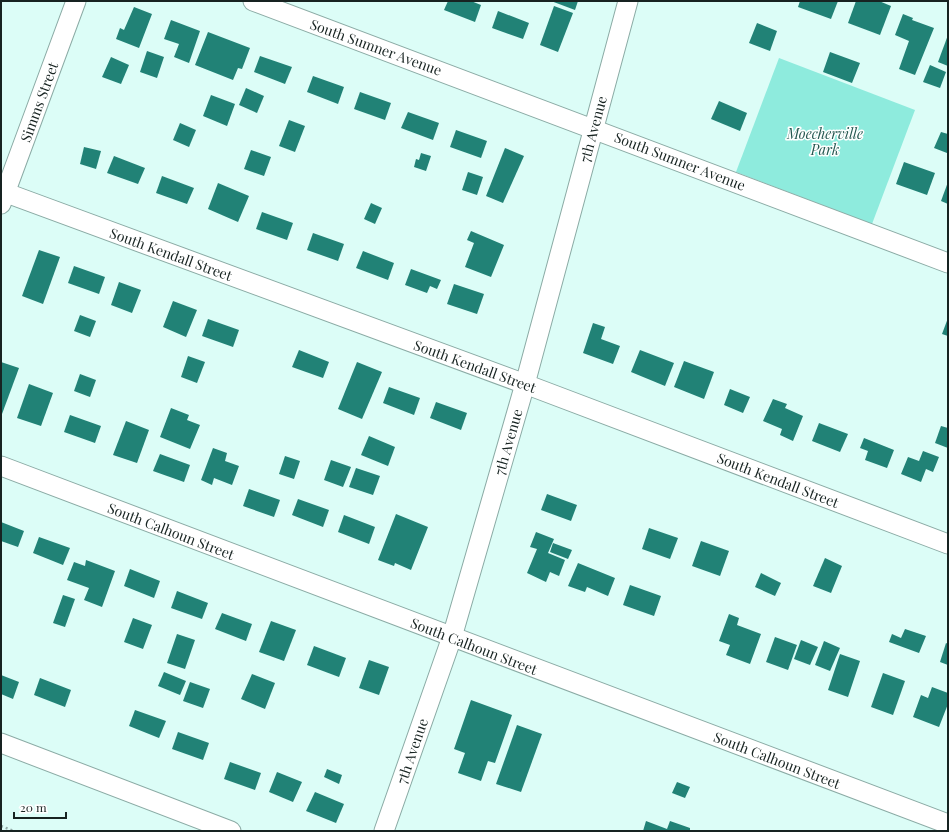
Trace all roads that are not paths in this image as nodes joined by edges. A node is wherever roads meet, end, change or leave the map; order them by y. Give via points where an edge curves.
1 (76, 1) edge
2 (253, 1) edge
3 (628, 1) edge
4 (593, 128) junction
5 (2, 196) edge
6 (948, 262) edge
7 (525, 384) junction
8 (1, 466) edge
9 (948, 544) edge
10 (452, 637) junction
11 (1, 743) edge
12 (948, 824) edge
13 (231, 831) edge
14 (384, 831) edge

1 - 5 street, Simms Street
2 - 4 street, South Sumner Avenue
3 - 4 street, 7th Avenue
4 - 6 street, South Sumner Avenue
4 - 7 street, 7th Avenue
5 - 7 street, South Kendall Street
7 - 9 street, South Kendall Street
7 - 10 street, 7th Avenue
8 - 10 street, South Calhoun Street
10 - 12 street, South Calhoun Street
10 - 14 street, 7th Avenue
11 - 13 street

